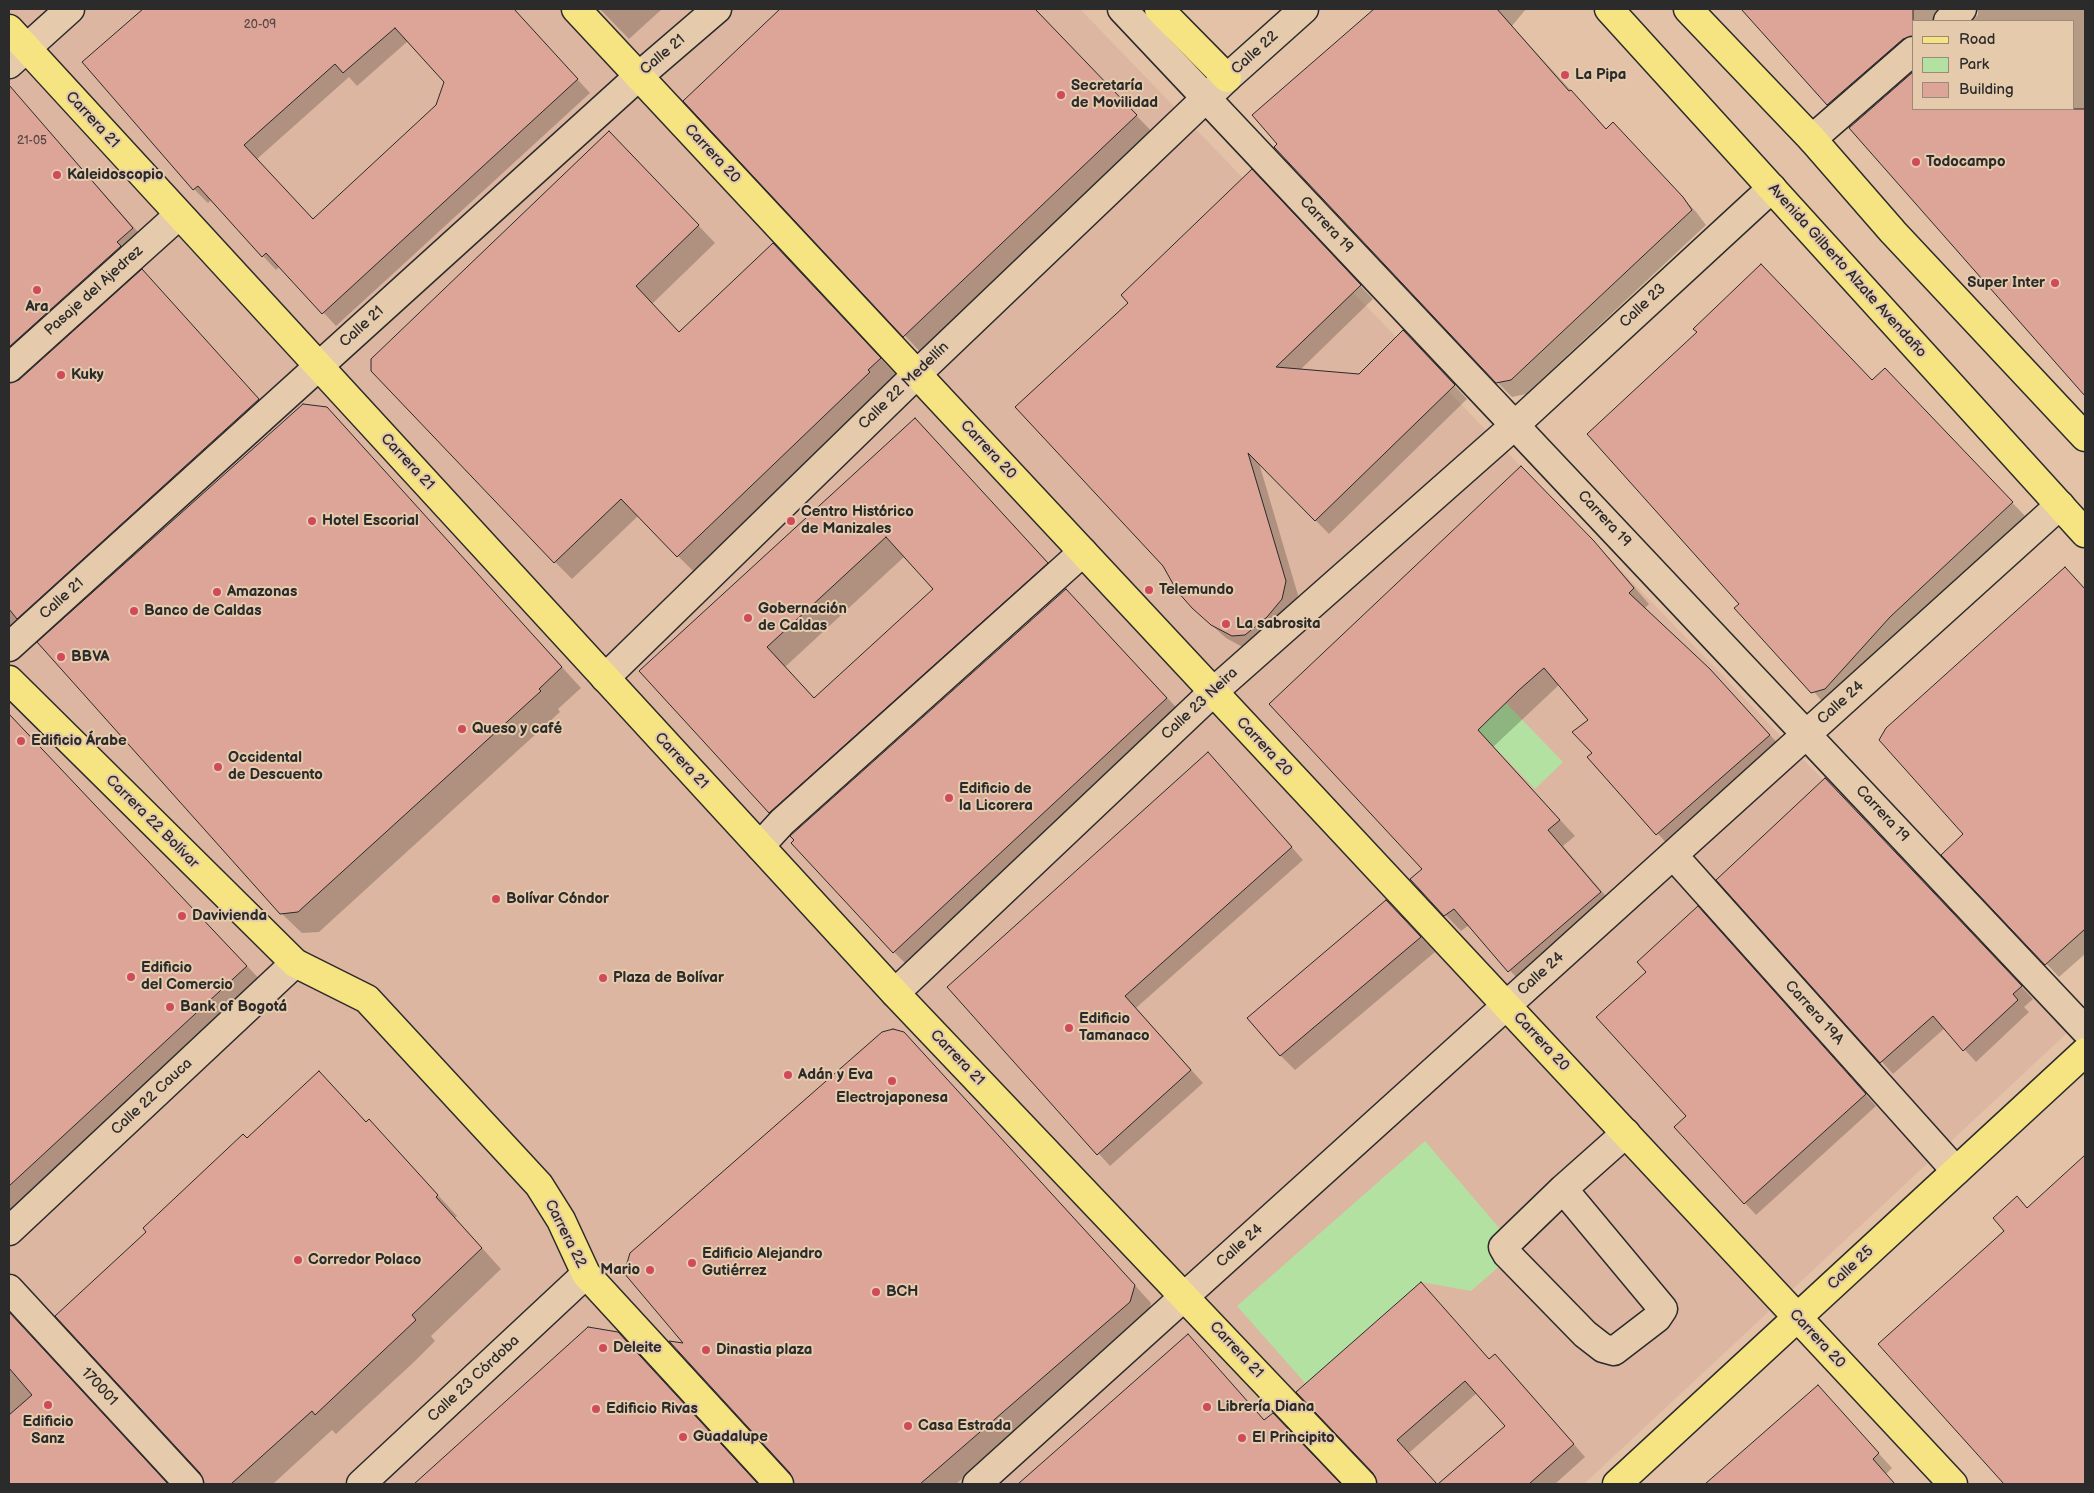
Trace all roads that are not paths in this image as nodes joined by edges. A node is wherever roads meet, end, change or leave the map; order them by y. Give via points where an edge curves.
1 (70, 9) edge
2 (576, 9) edge
3 (718, 9) edge
4 (1122, 9) edge
5 (1159, 9) edge
6 (1304, 9) edge
7 (1609, 9) edge
8 (1688, 9) edge
9 (1962, 9) edge
10 (1949, 20) edge
11 (15, 47) edge
12 (1912, 53) edge
13 (639, 76) junction
14 (1227, 78) junction
15 (1207, 99) junction
16 (1812, 139) junction
17 (1772, 188) junction
18 (179, 215) junction
19 (319, 366) junction
20 (9, 368) edge
21 (917, 374) junction
22 (1515, 425) junction
23 (2085, 437) edge
24 (2060, 505) junction
25 (2085, 533) edge
26 (1083, 552) junction
27 (9, 647) edge
28 (605, 678) junction
29 (9, 680) edge
30 (1213, 692) junction
31 (1806, 734) junction
32 (760, 846) junction
33 (1673, 855) junction
34 (295, 963) junction
35 (895, 993) junction
36 (1506, 1005) junction
37 (2085, 1030) edge
38 (2085, 1052) edge
39 (1626, 1133) junction
40 (1956, 1171) junction
41 (1563, 1189) junction
42 (9, 1231) edge
43 (586, 1274) junction
44 (9, 1289) edge
45 (1185, 1296) junction
46 (1797, 1318) junction
47 (189, 1484) edge
48 (361, 1484) edge
49 (779, 1484) edge
50 (977, 1484) edge
51 (1362, 1484) edge
52 (1617, 1484) edge
53 (1953, 1484) edge

1 - 11 street
2 - 13 main road, Carrera 20
3 - 13 street, Calle 21
4 - 15 street, Carrera 19
5 - 14 main road
6 - 14 street, Calle 22
7 - 17 main road, Avenida Gilberto Alzate Avendaño
8 - 16 main road
9 - 10 street
11 - 18 main road, Carrera 21
12 - 16 street
13 - 19 street, Calle 21
13 - 21 main road, Carrera 20
14 - 15 street, Calle 22
15 - 21 street, Calle 22 Medellín
15 - 22 street, Carrera 19
16 - 23 main road via 1893,232
17 - 22 street, Calle 23
17 - 24 main road, Avenida Gilberto Alzate Avendaño
18 - 19 main road, Carrera 21
18 - 20 street, Pasaje del Ajedrez
19 - 27 street, Calle 21
19 - 28 main road, Carrera 21
21 - 26 main road, Carrera 20
21 - 28 street, Calle 22 Medellín
22 - 30 street, Calle 23 Neira
22 - 31 street, Carrera 19
24 - 25 main road, Avenida Gilberto Alzate Avendaño
24 - 31 street, Calle 24
26 - 30 main road, Carrera 20
26 - 32 street via 782,822
28 - 32 main road, Carrera 21
29 - 34 main road, Carrera 22 Bolívar
30 - 35 street, Calle 23 Neira
30 - 36 main road, Carrera 20
31 - 33 street, Calle 24
31 - 37 street, Carrera 19
32 - 35 main road, Carrera 21
33 - 36 street, Calle 24
33 - 40 street, Carrera 19A
34 - 42 street, Calle 22 Cauca
34 - 43 main road, Carrera 22 via 367,999 539,1185 561,1220
35 - 45 main road, Carrera 21
36 - 39 main road, Carrera 20
36 - 45 street, Calle 24
38 - 40 main road, Calle 25
39 - 41 street
39 - 46 main road, Carrera 20
40 - 46 main road, Calle 25
41 - 41 street via 1503,1250 1585,1334 1603,1348 1614,1351 1657,1318 1663,1309
43 - 48 street, Calle 23 Córdoba
43 - 49 main road, Carrera 22
44 - 47 street, 170001
45 - 50 street, Calle 24
45 - 51 main road, Carrera 21
46 - 52 main road, Calle 25
46 - 53 main road, Carrera 20

